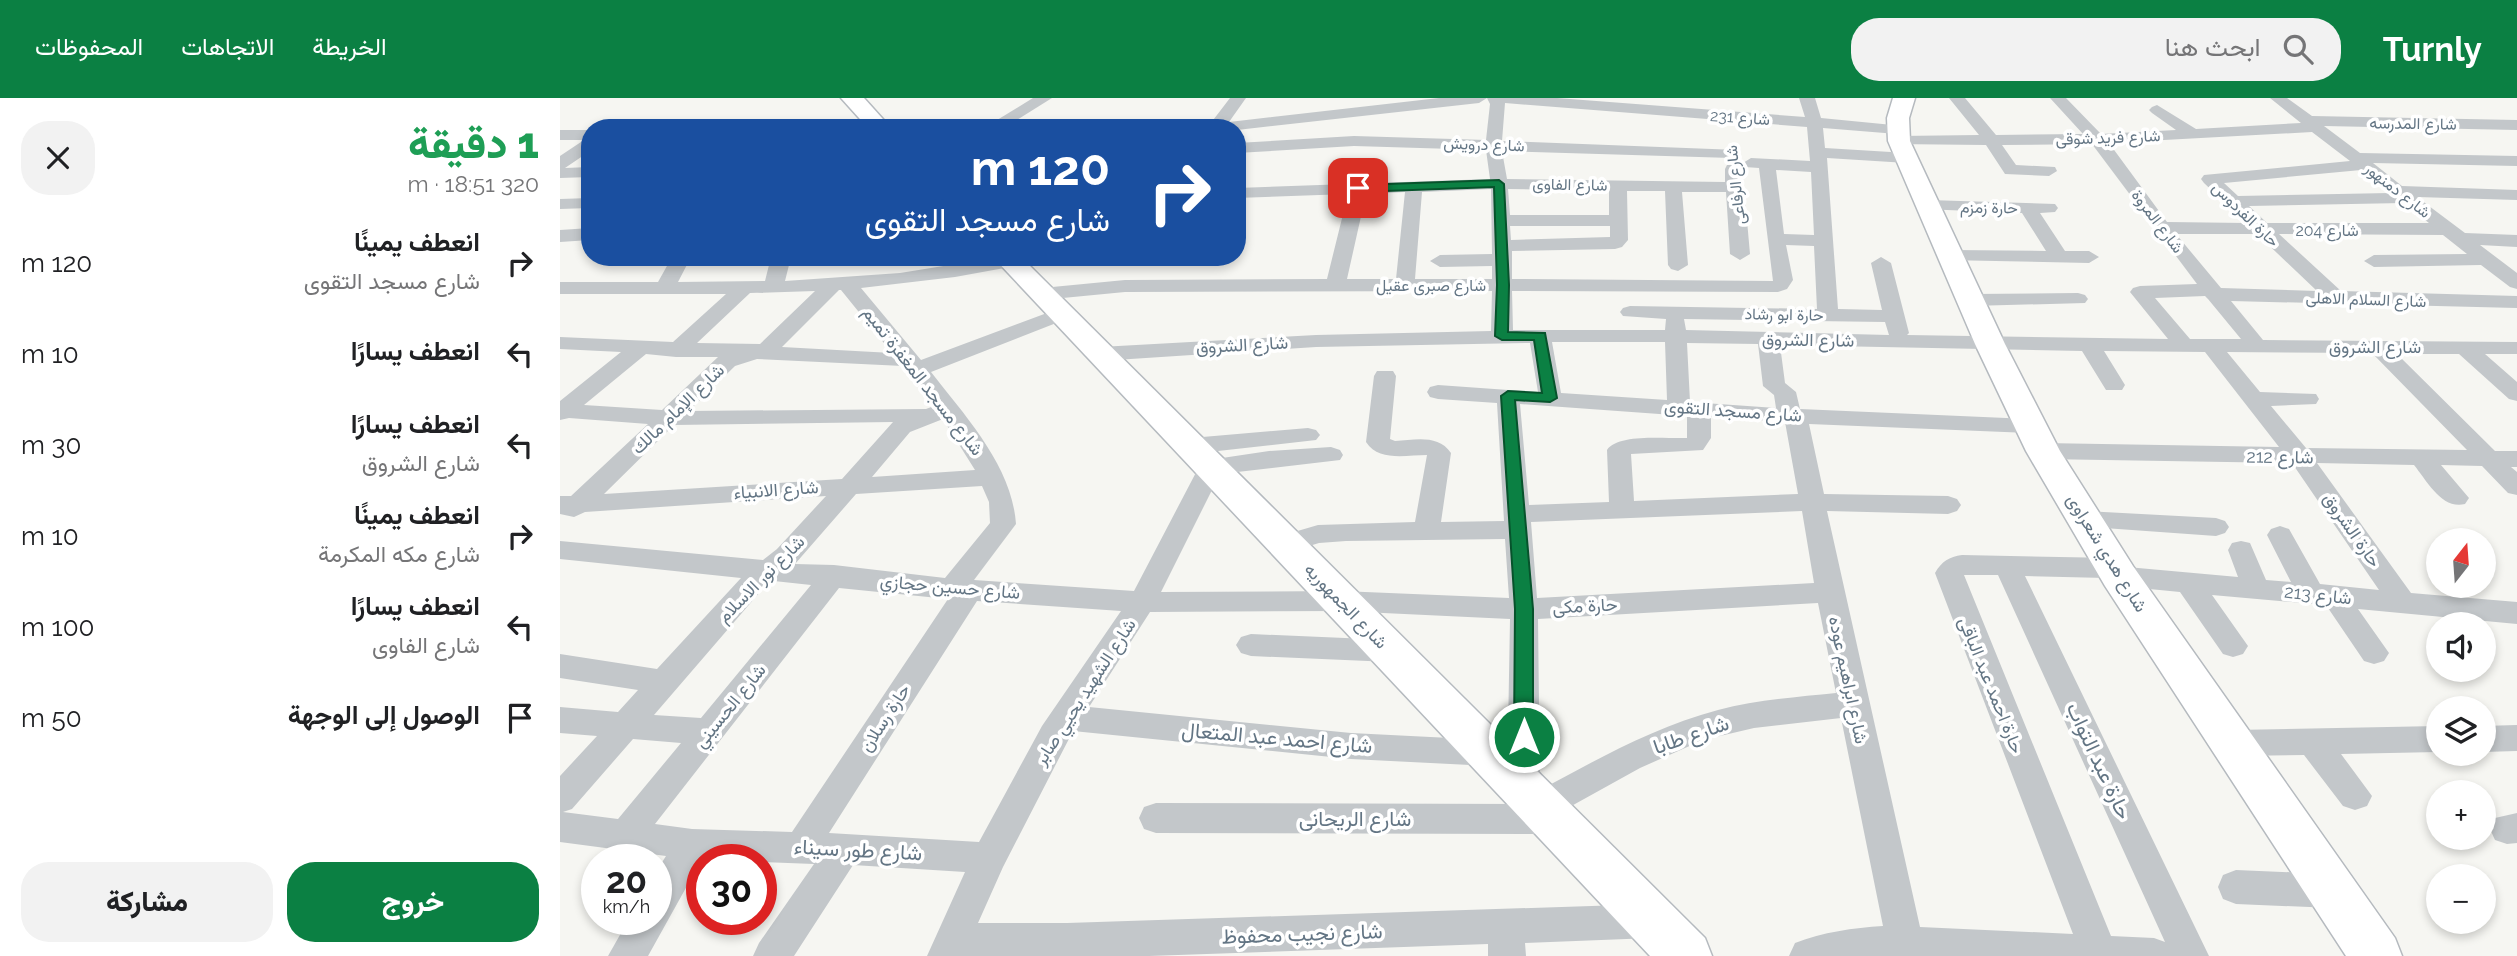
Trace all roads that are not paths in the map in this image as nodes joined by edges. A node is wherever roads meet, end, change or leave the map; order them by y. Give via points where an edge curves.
1 (852, 98) edge
2 (1044, 98) edge
3 (1238, 98) edge
4 (1317, 98) edge
5 (1479, 98) edge
6 (1497, 98) edge
7 (1686, 98) edge
8 (1807, 98) edge
9 (1957, 98) edge
10 (2058, 98) edge
11 (2278, 98) edge
12 (1596, 102) edge
13 (2157, 110) dead end
14 (1673, 112) junction
15 (1306, 117) junction
16 (872, 119) edge
17 (1008, 119) edge
18 (1223, 119) edge
19 (1815, 123) junction
20 (1246, 124) edge
21 (1898, 124) edge
22 (2312, 124) junction
23 (2517, 125) edge
24 (2192, 133) junction
25 (560, 135) edge
26 (581, 135) edge
27 (1991, 139) junction
28 (2096, 139) junction
29 (1730, 140) junction
30 (1493, 145) junction
31 (1246, 147) edge
32 (581, 150) edge
33 (1819, 160) junction
34 (2362, 161) junction
35 (2517, 161) edge
36 (560, 164) edge
37 (1767, 164) junction
38 (2049, 171) dead end
39 (581, 172) edge
40 (560, 173) edge
41 (1499, 184) junction
42 (1618, 185) junction
43 (1673, 186) junction
44 (1413, 187) junction
45 (1735, 187) junction
46 (1358, 188) junction
47 (1246, 193) edge
48 (2404, 194) junction
49 (2517, 195) edge
50 (2231, 201) junction
51 (581, 203) edge
52 (560, 204) edge
53 (1928, 205) junction
54 (2028, 208) junction
55 (2049, 208) dead end
56 (1500, 220) junction
57 (1619, 220) junction
58 (2162, 228) junction
59 (2262, 230) junction
60 (2456, 234) junction
61 (581, 235) edge
62 (560, 236) edge
63 (1775, 239) junction
64 (1823, 241) junction
65 (2517, 241) edge
66 (1502, 253) junction
67 (1740, 254) dead end
68 (1951, 256) junction
69 (2059, 257) junction
70 (2089, 257) dead end
71 (2487, 259) junction
72 (1440, 261) dead end
73 (2374, 261) dead end
74 (1881, 263) dead end
75 (1678, 265) dead end
76 (677, 266) edge
77 (779, 266) edge
78 (979, 266) edge
79 (1015, 266) edge
80 (2517, 283) edge
81 (840, 284) junction
82 (774, 285) junction
83 (1336, 285) junction
84 (1405, 285) junction
85 (1503, 285) junction
86 (746, 286) junction
87 (664, 287) junction
88 (560, 288) edge
89 (2213, 292) junction
90 (2336, 298) junction
91 (2078, 299) dead end
92 (1971, 300) junction
93 (2517, 302) edge
94 (1052, 304) junction
95 (1630, 312) dead end
96 (1675, 313) junction
97 (1828, 314) junction
98 (1893, 316) junction
99 (1502, 336) junction
100 (1540, 336) junction
101 (1677, 336) junction
102 (1768, 339) junction
103 (1900, 342) junction
104 (560, 343) edge
105 (1990, 344) junction
106 (2089, 345) junction
107 (2184, 345) junction
108 (2211, 346) junction
109 (2257, 346) junction
110 (2378, 347) junction
111 (2464, 347) junction
112 (2517, 348) edge
113 (639, 349) junction
114 (676, 351) junction
115 (750, 354) junction
116 (1100, 354) junction
117 (911, 365) junction
118 (1385, 376) dead end
119 (2114, 385) dead end
120 (1438, 393) dead end
121 (2517, 394) edge
122 (1508, 396) junction
123 (1550, 398) junction
124 (2253, 398) junction
125 (2308, 399) dead end
126 (1689, 407) junction
127 (561, 411) edge
128 (938, 412) junction
129 (1793, 416) junction
130 (669, 418) junction
131 (1308, 435) dead end
132 (2036, 439) junction
133 (1331, 455) dead end
134 (1201, 457) junction
135 (2300, 457) junction
136 (2421, 458) junction
137 (2490, 459) junction
138 (2517, 459) edge
139 (993, 477) junction
140 (850, 485) junction
141 (2517, 487) edge
142 (2456, 498) dead end
143 (1812, 503) junction
144 (570, 504) edge
145 (1948, 505) dead end
146 (1622, 510) junction
147 (2085, 520) junction
148 (560, 521) edge
149 (1517, 522) junction
150 (2216, 527) dead end
151 (1427, 531) junction
152 (2280, 535) dead end
153 (1286, 544) junction
154 (560, 550) edge
155 (2241, 550) dead end
156 (2007, 566) junction
157 (769, 571) junction
158 (2117, 572) junction
159 (834, 575) junction
160 (2188, 582) junction
161 (2256, 588) junction
162 (961, 589) junction
163 (1830, 592) junction
164 (2322, 595) junction
165 (2478, 598) edge
166 (1142, 601) junction
167 (1341, 601) junction
168 (2403, 603) junction
169 (1524, 609) junction
170 (2486, 611) junction
171 (2517, 614) edge
172 (1251, 645) dead end
173 (2233, 646) dead end
174 (1391, 651) junction
175 (2374, 653) dead end
176 (560, 666) edge
177 (664, 682) junction
178 (1853, 705) junction
179 (1064, 717) junction
180 (560, 720) edge
181 (627, 724) junction
182 (709, 732) junction
183 (2496, 738) edge
184 (2517, 738) edge
185 (2426, 739) edge
186 (2312, 741) junction
187 (2234, 743) junction
188 (1490, 753) junction
189 (2355, 796) dead end
190 (560, 799) edge
191 (1540, 804) junction
192 (1156, 818) dead end
193 (625, 835) junction
194 (566, 836) edge
195 (692, 844) edge
196 (777, 846) edge
197 (801, 846) junction
198 (844, 849) junction
199 (686, 854) edge
200 (989, 858) junction
201 (672, 878) edge
202 (2236, 887) dead end
203 (2333, 891) junction
204 (1652, 921) junction
205 (639, 935) edge
206 (1506, 942) edge
207 (1905, 944) junction
208 (948, 949) edge
209 (2099, 952) junction
210 (627, 956) edge
211 (772, 956) edge
212 (1686, 956) edge
213 (1808, 956) edge
214 (2154, 956) edge
215 (2190, 956) edge
216 (2376, 956) edge

1 - 16 main road
2 - 17 street
3 - 18 street
4 - 15 street
5 - 15 street
6 - 12 street, شارع 231
6 - 30 street
7 - 14 street
8 - 19 street
9 - 27 street
10 - 28 street, شارع المروة
11 - 22 street, شارع دمنهور
12 - 14 street, شارع 231
13 - 24 street
14 - 29 street, شارع 231
15 - 20 street
19 - 21 street, شارع 231
19 - 29 street, شارع 231
19 - 33 street
21 - 27 street, شارع فريد شوقى
21 - 33 street
21 - 53 main road, شارع هدي شعراوى
22 - 23 street, شارع المدرسه
22 - 24 street, شارع فريد شوقى
22 - 34 street, شارع دمنهور
24 - 28 street, شارع فريد شوقى
25 - 26 street
27 - 28 street, شارع فريد شوقى
27 - 38 street via 2011,170
28 - 58 street, شارع المروة
29 - 30 street, شارع درويش
29 - 37 street
29 - 45 street, شارع الرفاعى
30 - 31 street, شارع درويش via 1332,141
30 - 41 street
32 - 36 street
33 - 37 street
33 - 64 street
34 - 35 street
34 - 48 street, شارع دمنهور
34 - 50 street, حارة الفردوس via 2210,179
37 - 63 street, شارع صبرى عقيل
39 - 40 street
41 - 42 street, شارع الفاوى
41 - 44 street, شارع الفاوى
41 - 56 street
42 - 43 street, شارع الفاوى
42 - 57 street
43 - 45 street, شارع الفاوى
43 - 75 street
44 - 46 street, شارع الفاوى
44 - 84 street
45 - 67 street, شارع الرفاعى
46 - 47 street, شارع الفاوى
46 - 83 street
48 - 49 street
48 - 50 street
48 - 60 street, شارع دمنهور
50 - 59 street, حارة الفردوس
51 - 52 street
53 - 54 street, حارة زمزم
53 - 68 main road, شارع هدي شعراوى
54 - 55 street, حارة زمزم
54 - 69 street
56 - 57 street
56 - 66 street
57 - 66 street via 1619,240 1606,252
58 - 59 street, شارع 204
58 - 89 street, شارع المروة
59 - 60 street, شارع 204
59 - 90 street, حارة الفردوس
60 - 65 street, شارع 204
60 - 71 street, شارع دمنهور
61 - 62 street
63 - 64 street
63 - 85 street, شارع صبرى عقيل via 1783,280 1771,288
64 - 97 street
66 - 72 street
66 - 85 street
68 - 69 street
68 - 92 main road, شارع هدي شعراوى
69 - 70 street
71 - 73 street
71 - 80 street, شارع دمنهور
74 - 98 street
76 - 87 street
77 - 82 street
78 - 81 street via 937,276
79 - 94 main road, شارع الجمهوريه
81 - 82 street
81 - 115 street, شارع الإمام مالك via 768,349
81 - 117 street, شارع مسجد المغفرة تميم
82 - 86 street
83 - 84 street, شارع صبرى عقيل
83 - 94 street, شارع صبرى عقيل via 1125,286
84 - 85 street, شارع صبرى عقيل
85 - 99 street
86 - 87 street
86 - 114 street
87 - 88 street
89 - 90 street, شارع السلام الاهلى
89 - 107 street, شارع السلام الاهلى via 2140,292
89 - 109 street, شارع المروة
90 - 93 street, شارع السلام الاهلى
91 - 92 street
92 - 105 main road, شارع هدي شعراوى
94 - 116 main road, شارع الجمهوريه
94 - 117 street, شارع صبرى عقيل
95 - 96 street, حارة ابو رشاد
96 - 97 street, حارة ابو رشاد
96 - 101 street
97 - 98 street, حارة ابو رشاد
98 - 103 street
99 - 100 street, شارع الشروق
99 - 116 street, شارع الشروق
100 - 101 street, شارع الشروق
100 - 123 street
101 - 102 street, شارع الشروق
101 - 126 street
102 - 103 street, شارع الشروق
102 - 129 street, شارع ابراهيم عوده via 1774,386 1785,392
103 - 105 street, شارع الشروق
104 - 113 street
105 - 106 street, شارع الشروق
105 - 132 main road, شارع هدي شعراوى
106 - 107 street, شارع الشروق
106 - 119 street
107 - 108 street, شارع الشروق
108 - 109 street, شارع الشروق
108 - 124 street, حارة الشروق
109 - 110 street, شارع الشروق
110 - 111 street, شارع الشروق
110 - 137 street
111 - 112 street, شارع الشروق
111 - 121 street
113 - 114 street
113 - 127 street
114 - 115 street
115 - 117 street
115 - 130 street, شارع الإمام مالك via 727,361
116 - 134 main road, شارع الجمهوريه
117 - 128 street, شارع مسجد المغفرة تميم
118 - 151 street via 1378,442 1391,449 1432,447 1439,453
120 - 122 street, شارع مسجد التقوى
122 - 123 street, شارع مسجد التقوى
122 - 149 street
123 - 126 street, شارع مسجد التقوى
124 - 125 street
124 - 135 street, حارة الشروق
126 - 129 street, شارع مسجد التقوى
126 - 146 street via 1699,438 1694,444 1619,450
127 - 130 street
128 - 130 street
128 - 139 street, شارع مسجد المغفرة تميم via 982,455
128 - 140 street, شارع نور الاسلام via 902,427
129 - 132 street, شارع مسجد التقوى
129 - 143 street, شارع ابراهيم عوده
130 - 144 street, شارع الإمام مالك
131 - 134 street via 1248,439
132 - 135 street, شارع 212
132 - 147 main road, شارع هدي شعراوى
133 - 134 street
134 - 153 main road, شارع الجمهوريه
134 - 166 street, شارع الشهيد يحيي صابر
135 - 136 street, شارع 212
135 - 168 street, حارة الشروق
136 - 137 street, شارع 212
136 - 142 street
137 - 138 street, شارع 212
137 - 141 street
139 - 140 street, شارع الانبياء
139 - 162 street, شارع مسجد المغفرة تميم via 1004,510 1003,524
140 - 144 street, شارع الانبياء
140 - 157 street, شارع نور الاسلام
143 - 145 street
143 - 146 street
143 - 163 street, شارع ابراهيم عوده
144 - 148 street, شارع الإمام مالك
146 - 149 street
147 - 150 street
147 - 158 main road, شارع هدي شعراوى
149 - 151 street
149 - 169 street
151 - 153 street via 1318,534
152 - 164 street
153 - 167 main road, شارع الجمهوريه
154 - 157 street, شارع حسين حجازي
155 - 161 street
156 - 158 street, حارة احمد عبد الباقى
156 - 209 street, حارة احمد عبد الباقى via 1956,566 1949,578
156 - 215 street, حارة عبد التواب
157 - 159 street, شارع حسين حجازي
157 - 177 street, شارع نور الاسلام via 750,585
158 - 160 street, شارع 213
158 - 187 main road, شارع هدي شعراوى
159 - 162 street, شارع حسين حجازي
159 - 182 street, شارع الحسيني
160 - 161 street, شارع 213
160 - 173 street
161 - 164 street, شارع 213
162 - 166 street, شارع حسين حجازي
162 - 197 street, حارة رسلان
163 - 169 street, حارة مكى
163 - 178 street, شارع ابراهيم عوده
164 - 168 street, شارع 213
164 - 175 street
165 - 170 street
166 - 167 street, شارع حسين حجازي
166 - 179 street, شارع الشهيد يحيي صابر
167 - 169 street, حارة مكى
167 - 174 main road, شارع الجمهوريه
168 - 170 street, شارع 213
169 - 191 street
170 - 171 street, شارع 213
172 - 174 street
174 - 188 main road, شارع الجمهوريه
176 - 177 street
177 - 181 street, شارع نور الاسلام
178 - 191 street, شارع طابا via 1746,717 1692,731
178 - 207 street, شارع ابراهيم عوده
179 - 188 street, شارع احمد عبد المتعال via 1351,746
179 - 200 street, شارع الشهيد يحيي صابر
180 - 181 street
181 - 182 street
181 - 190 street, شارع نور الاسلام
182 - 193 street, شارع الحسيني
183 - 184 street
185 - 186 street
186 - 187 street
186 - 189 street
187 - 203 main road, شارع هدي شعراوى
188 - 191 main road, شارع الجمهوريه
191 - 192 street, شارع الريحانى
191 - 204 main road, شارع الجمهوريه
193 - 194 street, شارع طور سيناء
193 - 195 street, شارع طور سيناء
196 - 197 street, شارع طور سيناء
197 - 198 street, شارع طور سيناء
198 - 200 street, شارع طور سيناء
198 - 211 street
199 - 201 street
200 - 208 street, شارع الشهيد يحيي صابر
202 - 203 street
203 - 216 main road, شارع هدي شعراوى
204 - 206 street, شارع نجيب محفوظ
204 - 212 main road, شارع الجمهوريه
205 - 210 street
206 - 208 street, شارع نجيب محفوظ via 1067,941
207 - 209 street
207 - 213 street via 1868,944
209 - 214 street

